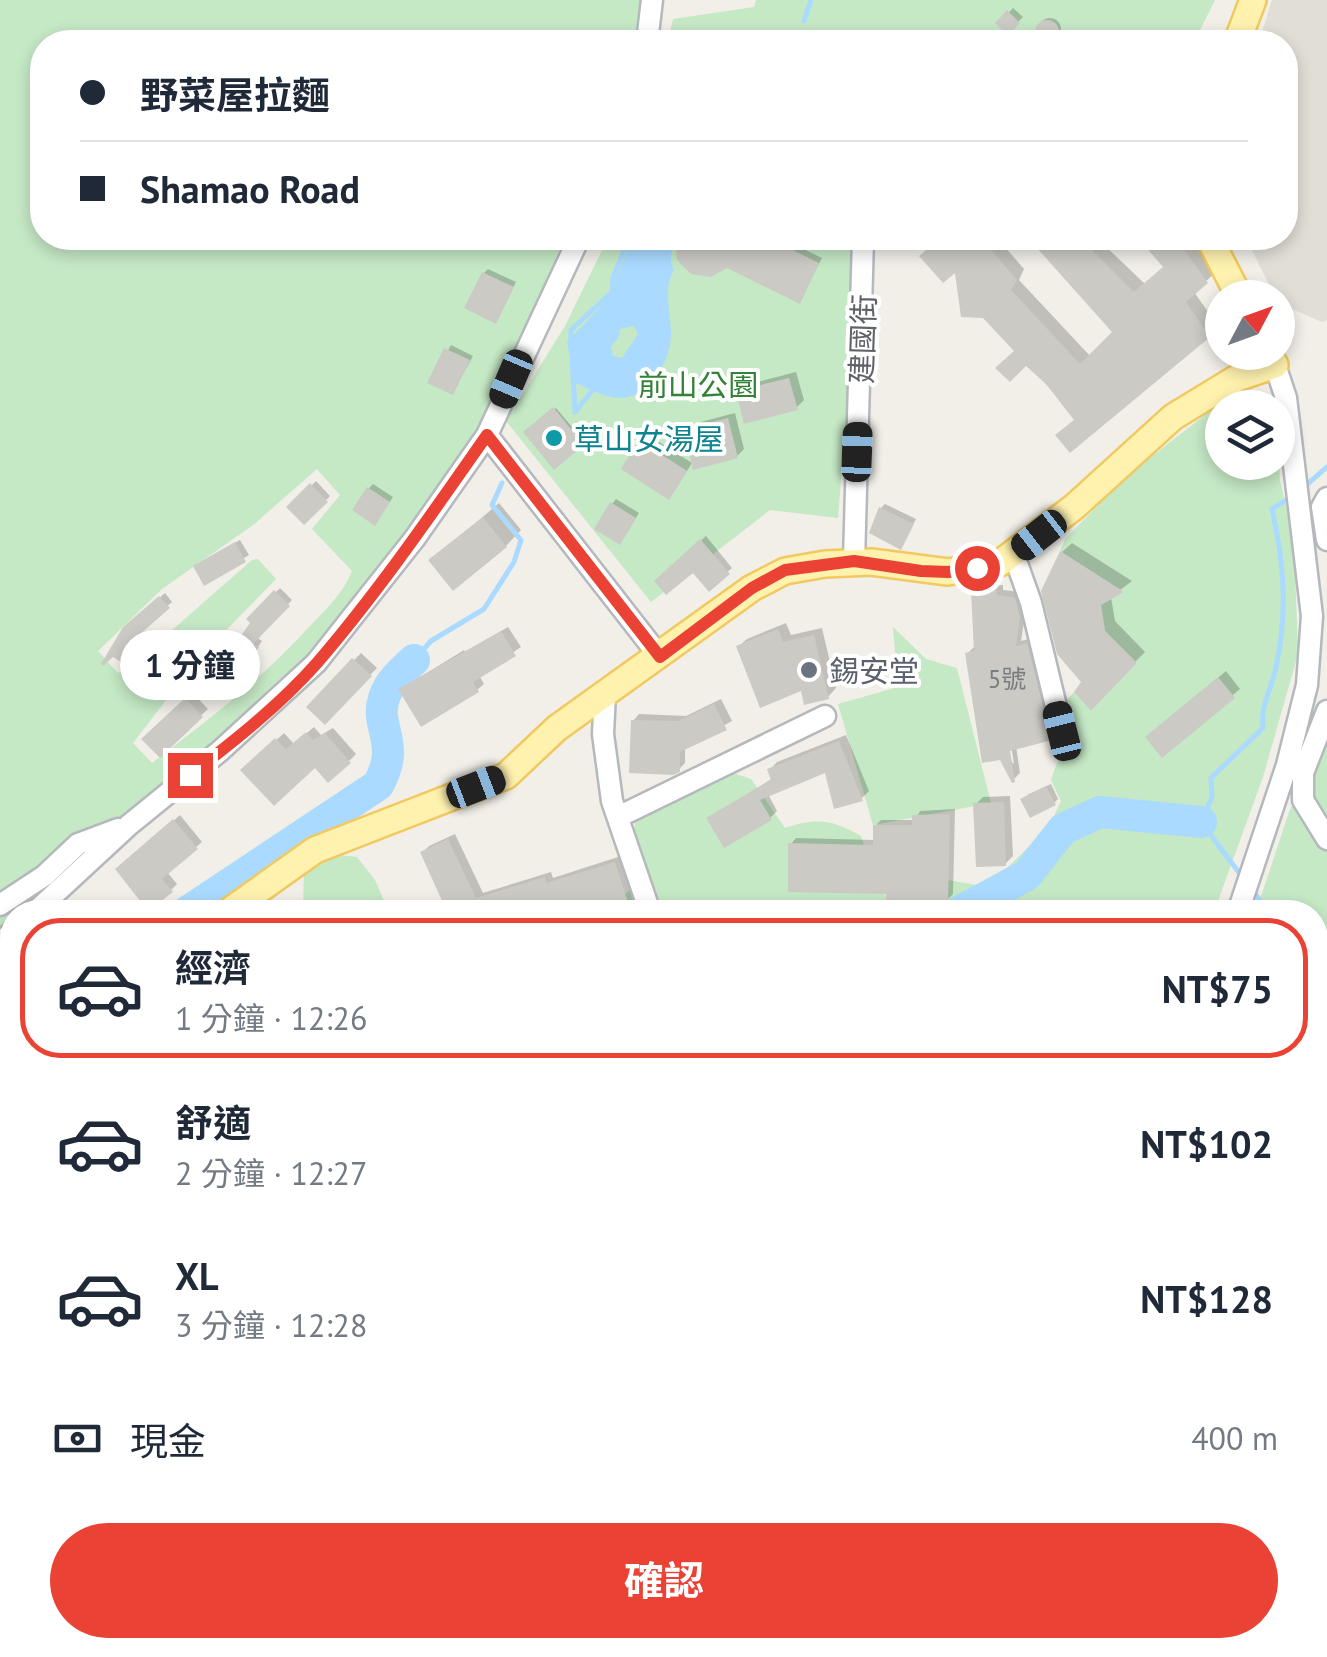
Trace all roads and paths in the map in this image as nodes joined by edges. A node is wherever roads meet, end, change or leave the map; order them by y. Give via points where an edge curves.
1 (652, 0) edge
2 (1253, 0) edge
3 (648, 30) edge
4 (1242, 30) edge
5 (573, 250) edge
6 (863, 250) edge
7 (1215, 250) edge
8 (1231, 280) edge
9 (1252, 370) edge
10 (1276, 370) edge
11 (487, 435) junction
12 (1327, 498) edge
13 (1327, 540) edge
14 (1014, 555) junction
15 (854, 561) junction
16 (660, 657) junction
17 (604, 694) junction
18 (1327, 711) edge
19 (825, 716) dead end
20 (1062, 731) dead end
21 (1279, 793) junction
22 (1303, 800) junction
23 (618, 817) junction
24 (129, 825) junction
25 (1327, 839) edge
26 (8, 900) edge
27 (48, 900) edge
28 (245, 900) edge
29 (646, 900) edge
30 (1242, 900) edge

1 - 3 street
2 - 4 main road
5 - 11 street
6 - 15 street, 建國街
7 - 8 main road
9 - 14 main road via 1174,418
10 - 21 street via 1286,398 1312,616 1304,698
11 - 16 street
11 - 24 street via 316,663
12 - 13 street
14 - 15 main road via 948,572
14 - 20 street
15 - 16 main road via 785,570
16 - 17 main road
17 - 23 street
17 - 28 main road via 506,776 315,850
18 - 22 street via 1303,773
19 - 23 street
21 - 22 street
21 - 30 street
22 - 25 street
23 - 29 street
24 - 26 street via 78,844
24 - 27 street

